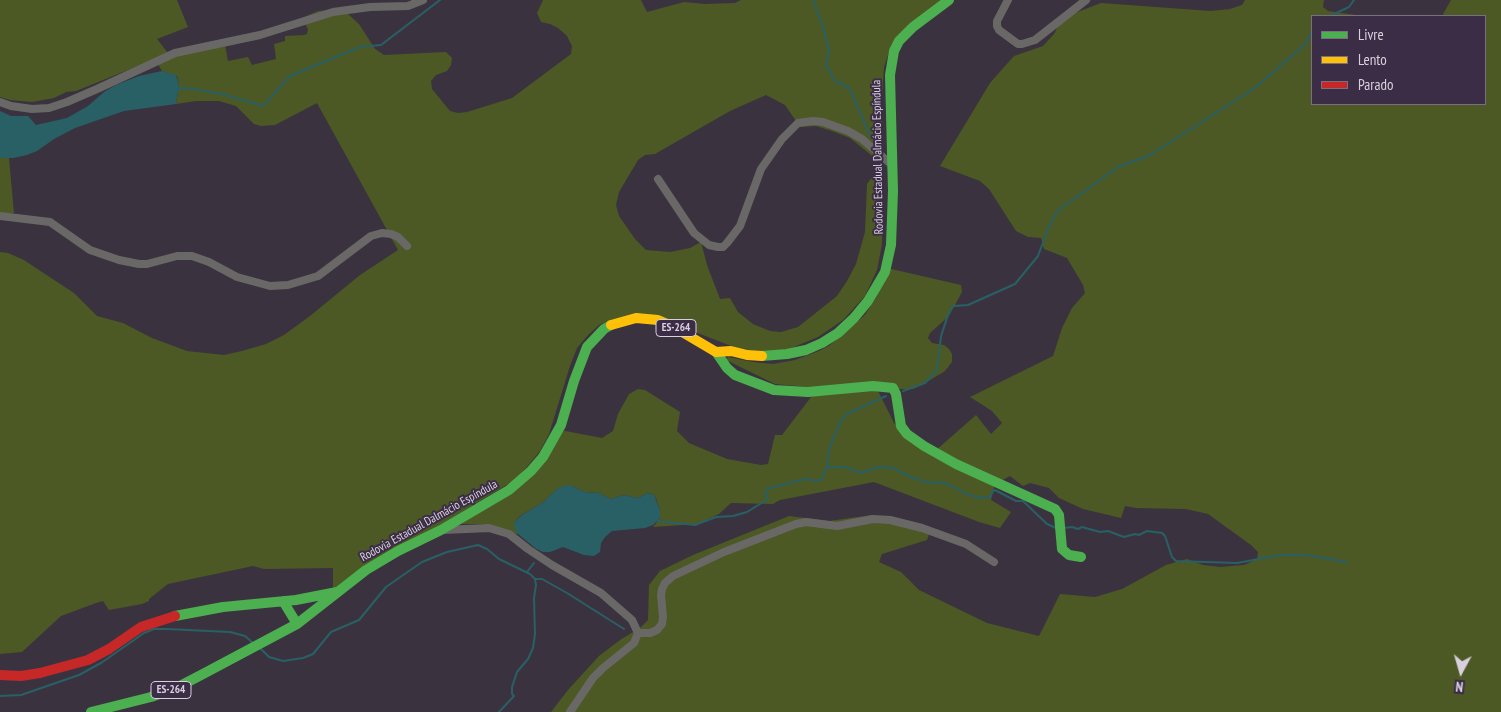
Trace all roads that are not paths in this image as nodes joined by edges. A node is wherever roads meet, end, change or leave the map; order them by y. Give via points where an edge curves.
1 (424, 0) edge
2 (949, 0) edge
3 (1008, 0) edge
4 (1086, 0) edge
5 (0, 102) edge
6 (892, 165) junction
7 (658, 179) dead end
8 (0, 216) edge
9 (407, 246) dead end
10 (716, 352) junction
11 (441, 530) junction
12 (1081, 557) dead end
13 (994, 562) dead end
14 (337, 592) junction
15 (283, 601) junction
16 (296, 624) junction
17 (638, 633) junction
18 (0, 675) edge
19 (91, 712) edge
20 (570, 712) edge

1 - 5 street via 408,6 333,12 260,35 174,53 49,108 11,106
2 - 6 main road, Rodovia Estadual Dalmácio Espíndula / ES-264 via 913,27 894,51 890,75
3 - 4 street via 997,26 1018,44 1035,40
6 - 7 street via 862,139 835,125 813,121 798,123 761,169 740,226 727,243 718,247 708,245 694,233
6 - 10 main road, Rodovia Estadual Dalmácio Espíndula / ES-264 via 893,224 889,258 878,287 854,318 838,333 806,350 766,356
8 - 9 street via 50,222 90,250 119,260 146,264 177,256 192,256 236,277 270,286 288,285 318,276 370,236 391,234
10 - 11 main road, Rodovia Estadual Dalmácio Espíndula / ES-264 via 672,326 646,318 626,320 604,329 587,347 561,425 532,471 509,490
10 - 12 main road via 735,374 774,390 808,392 873,386 893,388 901,426 907,434 956,464 1055,509 1059,515 1062,549 1069,555
11 - 14 main road, Rodovia Estadual Dalmácio Espíndula / ES-264 via 366,570
11 - 17 street via 489,528 509,534 552,565 602,593 632,620
13 - 17 street via 966,544 890,520 873,519 837,526 806,522 724,552 673,576 662,589 662,624 650,633
14 - 15 main road
14 - 16 main road, Rodovia Estadual Dalmácio Espíndula / ES-264
15 - 16 main road
15 - 18 main road via 177,615 141,627 88,660 40,673
16 - 19 main road, Rodovia Estadual Dalmácio Espíndula / ES-264 via 178,687
17 - 20 street via 634,644 593,678

